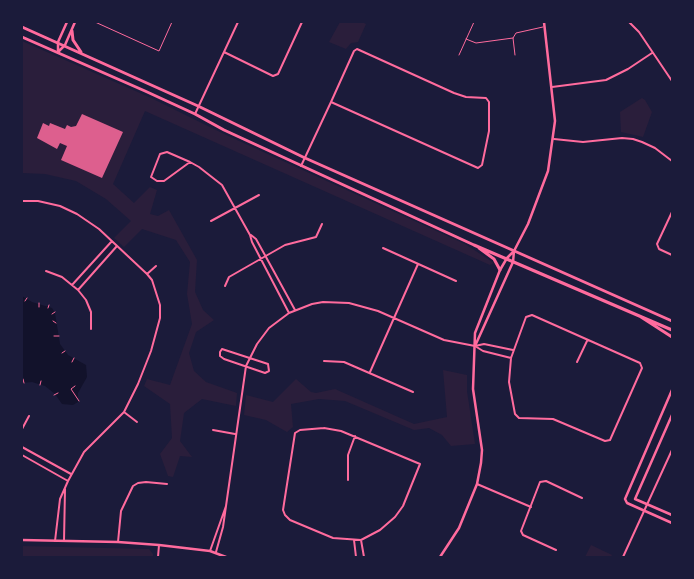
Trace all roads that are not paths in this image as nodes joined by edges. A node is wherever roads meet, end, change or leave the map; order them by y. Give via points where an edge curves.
1 (68, 22) edge
2 (76, 22) edge
3 (95, 22) edge
4 (172, 22) edge
5 (238, 22) edge
6 (302, 22) edge
7 (474, 22) edge
8 (544, 22) edge
9 (629, 22) edge
10 (22, 27) edge
11 (545, 27) junction
12 (72, 31) junction
13 (22, 37) edge
14 (513, 38) junction
15 (466, 39) junction
16 (58, 42) junction
17 (65, 45) junction
18 (58, 52) junction
19 (224, 52) junction
20 (82, 53) junction
21 (652, 53) junction
22 (459, 55) dead end
23 (515, 55) dead end
24 (672, 81) edge
25 (552, 87) junction
26 (331, 102) junction
27 (198, 106) junction
28 (195, 114) junction
29 (554, 139) junction
30 (305, 158) junction
31 (672, 161) edge
32 (190, 162) junction
33 (301, 166) junction
34 (260, 195) dead end
35 (22, 201) edge
36 (236, 208) junction
37 (672, 212) edge
38 (211, 221) dead end
39 (322, 224) dead end
40 (250, 235) junction
41 (112, 241) junction
42 (474, 245) junction
43 (117, 246) junction
44 (383, 248) dead end
45 (514, 251) junction
46 (672, 255) edge
47 (265, 258) junction
48 (506, 258) junction
49 (261, 260) junction
50 (513, 262) junction
51 (418, 264) junction
52 (156, 266) dead end
53 (500, 270) junction
54 (46, 271) dead end
55 (147, 274) junction
56 (456, 280) dead end
57 (72, 285) junction
58 (225, 286) dead end
59 (78, 290) junction
60 (295, 310) junction
61 (289, 313) junction
62 (640, 316) junction
63 (393, 318) junction
64 (672, 321) edge
65 (91, 329) dead end
66 (672, 330) edge
67 (672, 337) edge
68 (587, 341) junction
69 (475, 346) junction
70 (512, 350) junction
71 (249, 357) junction
72 (510, 358) junction
73 (324, 361) dead end
74 (577, 362) dead end
75 (246, 366) junction
76 (370, 372) junction
77 (672, 390) edge
78 (413, 392) dead end
79 (124, 412) junction
80 (672, 415) edge
81 (29, 416) dead end
82 (137, 422) dead end
83 (22, 429) edge
84 (213, 430) dead end
85 (236, 434) junction
86 (355, 436) junction
87 (22, 447) edge
88 (672, 450) edge
89 (22, 455) edge
90 (71, 474) junction
91 (348, 480) dead end
92 (68, 481) junction
93 (167, 484) dead end
94 (477, 484) junction
95 (65, 488) junction
96 (582, 498) dead end
97 (227, 503) junction
98 (647, 504) junction
99 (531, 507) junction
100 (644, 510) junction
101 (672, 515) edge
102 (672, 523) edge
103 (22, 540) edge
104 (354, 540) junction
105 (361, 540) junction
106 (55, 541) junction
107 (64, 542) junction
108 (118, 542) junction
109 (159, 545) junction
110 (556, 550) dead end
111 (210, 551) junction
112 (216, 552) junction
113 (158, 557) edge
114 (226, 557) edge
115 (356, 557) edge
116 (364, 557) edge
117 (440, 557) edge
118 (623, 557) edge

1 - 16 street
2 - 12 street
3 - 4 lane via 159,51
5 - 19 street
6 - 19 street via 278,74 273,76
7 - 15 lane
8 - 11 street
9 - 21 street via 639,32
10 - 16 main road
11 - 14 lane via 520,31
11 - 25 street
12 - 17 street
12 - 20 main road via 73,40
13 - 18 main road
14 - 15 lane via 476,43
14 - 23 lane
15 - 22 lane
16 - 17 main road
16 - 18 street
17 - 18 street
17 - 20 main road
18 - 28 main road
19 - 27 street
20 - 27 main road
21 - 24 street
21 - 25 street via 606,80
25 - 29 street
26 - 26 street via 357,49 454,93 466,97 486,98 489,102 489,130 482,165 478,168
26 - 30 street
27 - 28 street
27 - 30 main road
28 - 33 main road
29 - 31 street via 583,142 633,139 655,148
29 - 45 street via 541,192
30 - 33 street
30 - 45 main road
32 - 32 street via 167,152 160,154 151,177 157,181 164,181
32 - 36 street via 212,175 222,185
33 - 42 main road
34 - 36 street
35 - 41 street via 52,204 68,210 86,219
36 - 38 street
36 - 40 street
37 - 46 street via 658,244 659,249
39 - 47 street via 316,237 285,245
40 - 47 street via 256,239
40 - 49 street
41 - 43 street
41 - 57 street
42 - 48 main road
42 - 53 main road via 494,259
43 - 55 street
43 - 59 street
44 - 51 street
45 - 48 street
45 - 50 street
45 - 64 main road
47 - 49 street
47 - 60 street
48 - 50 main road
48 - 53 street
49 - 58 street via 229,276
49 - 61 street
50 - 62 main road
50 - 69 street
51 - 56 street
51 - 63 street
52 - 55 street
53 - 69 street via 475,333
54 - 57 street via 58,274
55 - 79 street via 152,280 160,305 160,318 140,380
57 - 59 street
59 - 65 street via 91,312
60 - 61 street
60 - 63 street via 312,304 339,302 360,305
61 - 71 street via 269,328
62 - 66 main road
62 - 67 main road
63 - 69 street via 444,340
63 - 76 street
68 - 70 street via 532,315 526,317
68 - 72 street via 640,363 642,368 610,440 605,441 553,419 519,418 515,414 509,382
68 - 74 street
69 - 70 street via 484,344
69 - 72 street via 483,351
69 - 94 street via 473,389 482,450
70 - 72 street
71 - 75 street
71 - 75 street via 268,364 269,371
71 - 75 street via 226,349 220,352 220,356
73 - 76 street via 344,362
75 - 85 street
76 - 78 street
77 - 100 street via 625,499 627,503
79 - 82 street
79 - 90 street via 84,452
80 - 98 street via 635,499
81 - 83 street
84 - 85 street
85 - 97 street
86 - 91 street via 348,455
86 - 104 street via 324,428 294,433 283,510 290,520 325,536
86 - 105 street via 420,464 403,506 395,517 380,530
87 - 90 street
88 - 98 street
89 - 92 street
90 - 92 street
92 - 95 street
93 - 108 street via 146,482 133,486 121,511
94 - 99 street
94 - 117 street via 459,528
95 - 106 street via 60,499
95 - 107 street
96 - 99 street via 546,481 540,482
97 - 111 street
97 - 112 street
98 - 100 street
98 - 101 street
99 - 110 street via 521,531 523,535
100 - 102 street
100 - 118 street
103 - 106 street
104 - 105 street
104 - 115 street
105 - 116 street
106 - 107 street
107 - 108 street
108 - 109 street
109 - 111 street
109 - 113 street
111 - 112 street
112 - 114 street

